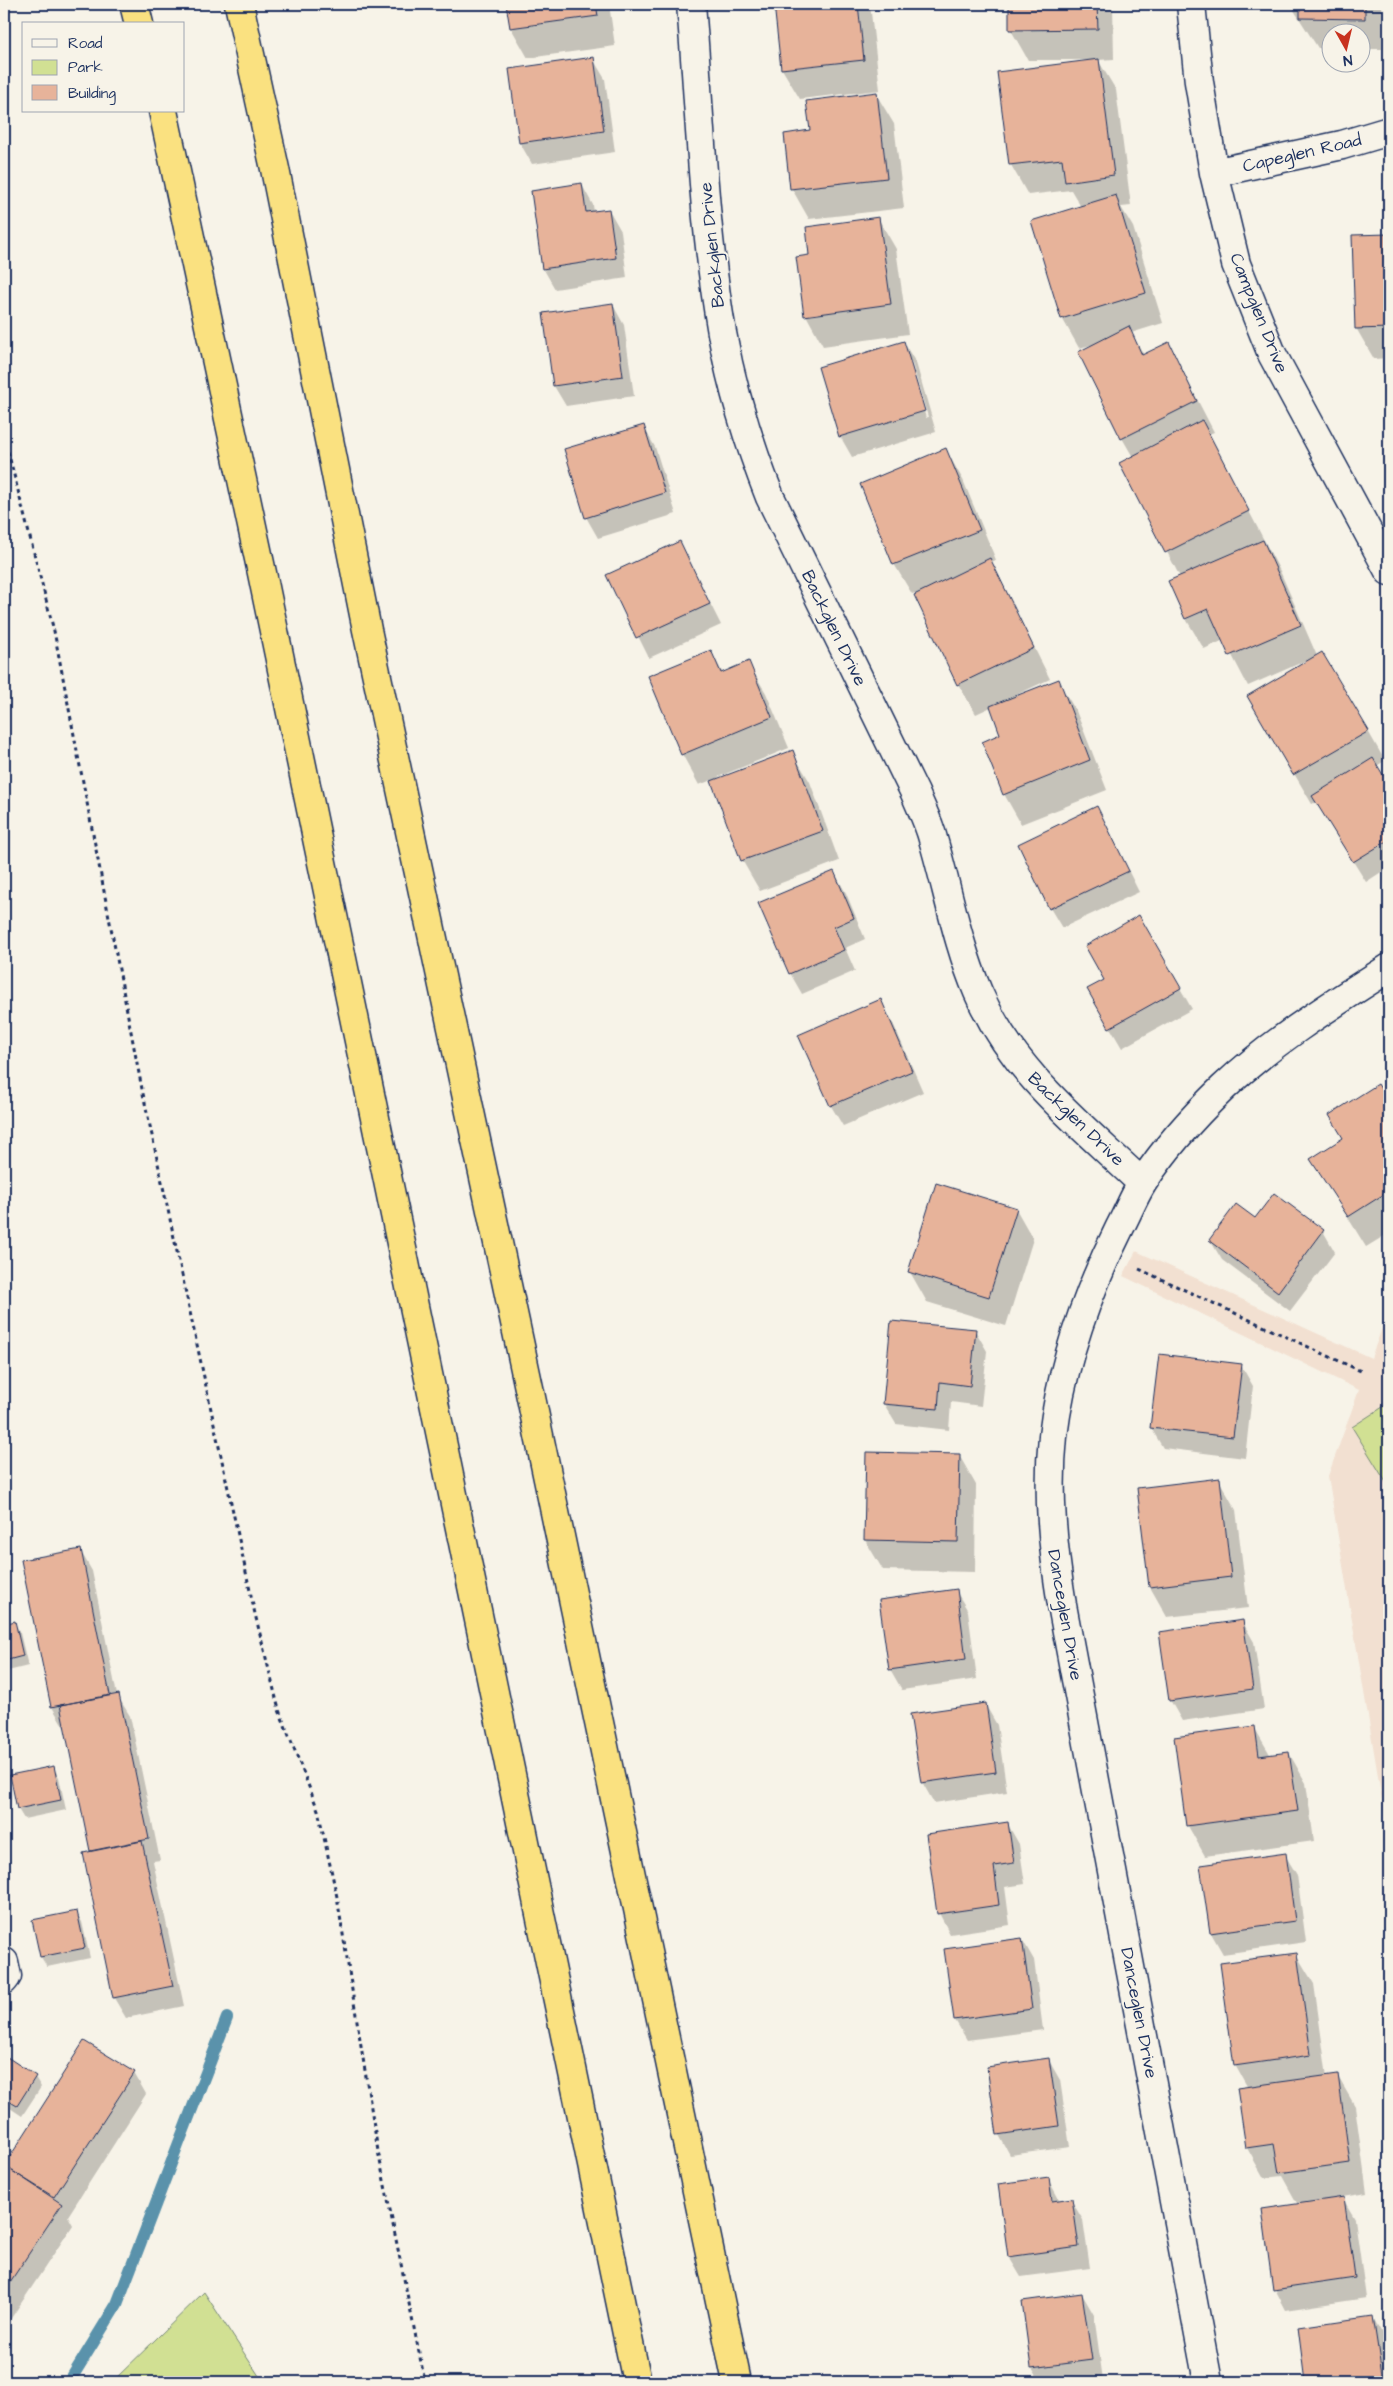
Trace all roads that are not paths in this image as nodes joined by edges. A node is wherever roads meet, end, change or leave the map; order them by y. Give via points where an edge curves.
1 (134, 4) edge
2 (140, 4) edge
3 (239, 4) edge
4 (254, 4) edge
5 (691, 4) edge
6 (1191, 4) edge
7 (139, 22) edge
8 (144, 22) edge
9 (164, 119) edge
10 (1389, 131) edge
11 (275, 169) junction
12 (1214, 173) junction
13 (1389, 571) edge
14 (1389, 968) edge
15 (1142, 1183) junction
16 (4, 1962) edge
17 (4, 1980) edge
18 (637, 2382) edge
19 (737, 2382) edge
20 (1208, 2382) edge

1 - 7 highway
2 - 8 highway
3 - 11 highway
4 - 11 highway
5 - 15 street, Backglen Drive via 713,278 722,335 752,451 770,497 915,793 933,837 961,944 978,992 999,1031 1031,1077 1068,1116
6 - 12 street, Campglen Drive via 1199,82
9 - 18 highway via 262,573
10 - 12 street, Capeglen Road via 1342,145
11 - 19 highway via 367,630
12 - 13 street, Campglen Drive via 1236,264 1272,354
14 - 15 street, Danceglen Drive via 1278,1042 1223,1089 1176,1139
15 - 20 street, Danceglen Drive via 1080,1319 1062,1380 1053,1437 1053,1549
16 - 17 street

